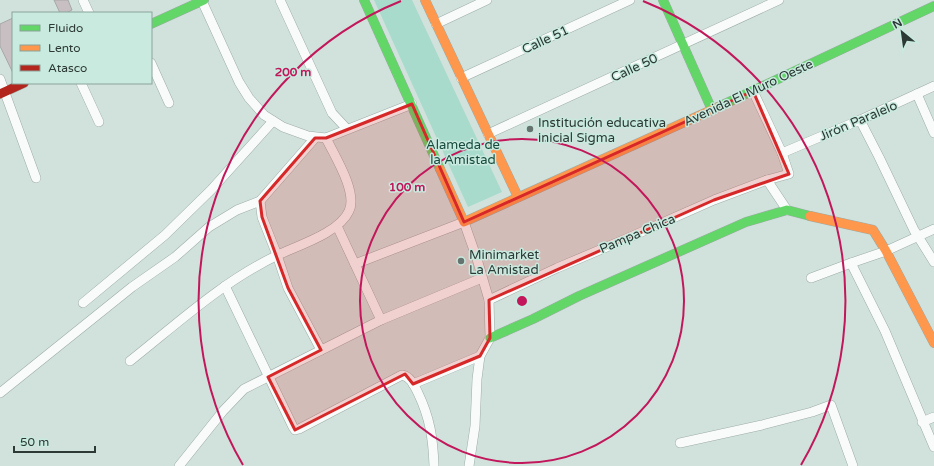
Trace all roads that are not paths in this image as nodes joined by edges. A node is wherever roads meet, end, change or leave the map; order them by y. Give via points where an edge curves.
1 (83, 0) edge
2 (280, 0) edge
3 (364, 0) edge
4 (425, 0) edge
5 (487, 0) edge
6 (630, 0) edge
7 (663, 0) edge
8 (779, 0) edge
9 (203, 1) edge
10 (931, 4) edge
11 (89, 12) edge
12 (152, 24) edge
13 (436, 24) junction
14 (683, 44) junction
15 (152, 64) edge
16 (461, 78) junction
17 (0, 79) edge
18 (22, 84) edge
19 (81, 84) edge
20 (934, 86) edge
21 (753, 91) junction
22 (3, 93) edge
23 (916, 94) junction
24 (169, 103) dead end
25 (412, 104) junction
26 (712, 110) junction
27 (860, 120) junction
28 (273, 121) junction
29 (99, 122) dead end
30 (347, 129) junction
31 (934, 133) edge
32 (488, 134) junction
33 (315, 138) junction
34 (326, 138) junction
35 (782, 153) junction
36 (36, 178) dead end
37 (766, 180) junction
38 (518, 197) junction
39 (260, 201) junction
40 (787, 210) junction
41 (464, 222) junction
42 (337, 226) junction
43 (934, 228) edge
44 (917, 236) junction
45 (886, 251) junction
46 (277, 255) junction
47 (934, 262) edge
48 (851, 263) junction
49 (355, 264) junction
50 (482, 278) junction
51 (811, 278) dead end
52 (225, 286) junction
53 (489, 300) junction
54 (82, 303) dead end
55 (381, 320) junction
56 (490, 338) junction
57 (934, 344) edge
58 (321, 350) junction
59 (480, 356) junction
60 (130, 361) dead end
61 (268, 377) junction
62 (413, 384) junction
63 (0, 393) edge
64 (934, 417) edge
65 (922, 422) junction
66 (680, 443) dead end
67 (934, 447) edge
68 (179, 466) edge
69 (434, 466) edge
70 (469, 466) edge
71 (853, 466) edge

1 - 11 street
2 - 30 street via 332,113
3 - 25 street
4 - 13 street
5 - 13 street
6 - 16 street, Calle 51
7 - 14 street
8 - 14 street, Calle 50
9 - 12 street
9 - 28 street via 239,82 257,109
10 - 21 street, Avenida El Muro Oeste
13 - 16 street
14 - 26 street
14 - 32 street, Calle 50
15 - 24 street
16 - 32 street
17 - 22 street
18 - 22 street
19 - 29 street
20 - 23 street, Jirón Paralelo
21 - 26 street, Avenida El Muro Oeste
21 - 35 street
22 - 36 street
23 - 27 street, Jirón Paralelo
23 - 31 street
25 - 30 street
25 - 41 street
26 - 38 street, Avenida El Muro Oeste
27 - 35 street, Jirón Paralelo
27 - 44 street
28 - 33 street
28 - 54 street via 211,190 165,235
30 - 34 street
32 - 38 street
33 - 34 street
33 - 39 street
34 - 42 street via 344,175 351,197 349,212
35 - 37 street, Pampa Chica via 789,174
37 - 40 street
37 - 53 street, Pampa Chica via 557,268
38 - 41 street, Avenida El Muro Oeste
39 - 46 street via 262,217
39 - 63 street via 237,210 209,227 175,257 132,287
40 - 45 street via 870,229 876,233
40 - 56 street via 724,231
41 - 49 street
41 - 50 street
42 - 46 street
42 - 49 street
43 - 44 street
44 - 45 street
44 - 47 street
45 - 48 street
45 - 57 street
46 - 52 street
46 - 58 street via 288,288
48 - 51 street
48 - 65 street via 885,331
49 - 55 street
50 - 53 street
50 - 55 street
52 - 60 street
52 - 61 street
53 - 56 street
55 - 58 street
56 - 59 street
58 - 61 street
59 - 62 street
59 - 70 street
61 - 62 street via 295,430 402,375 407,376
61 - 68 street via 244,389
62 - 69 street via 426,410 432,432
64 - 65 street
65 - 67 street
66 - 71 street via 756,427 831,405

